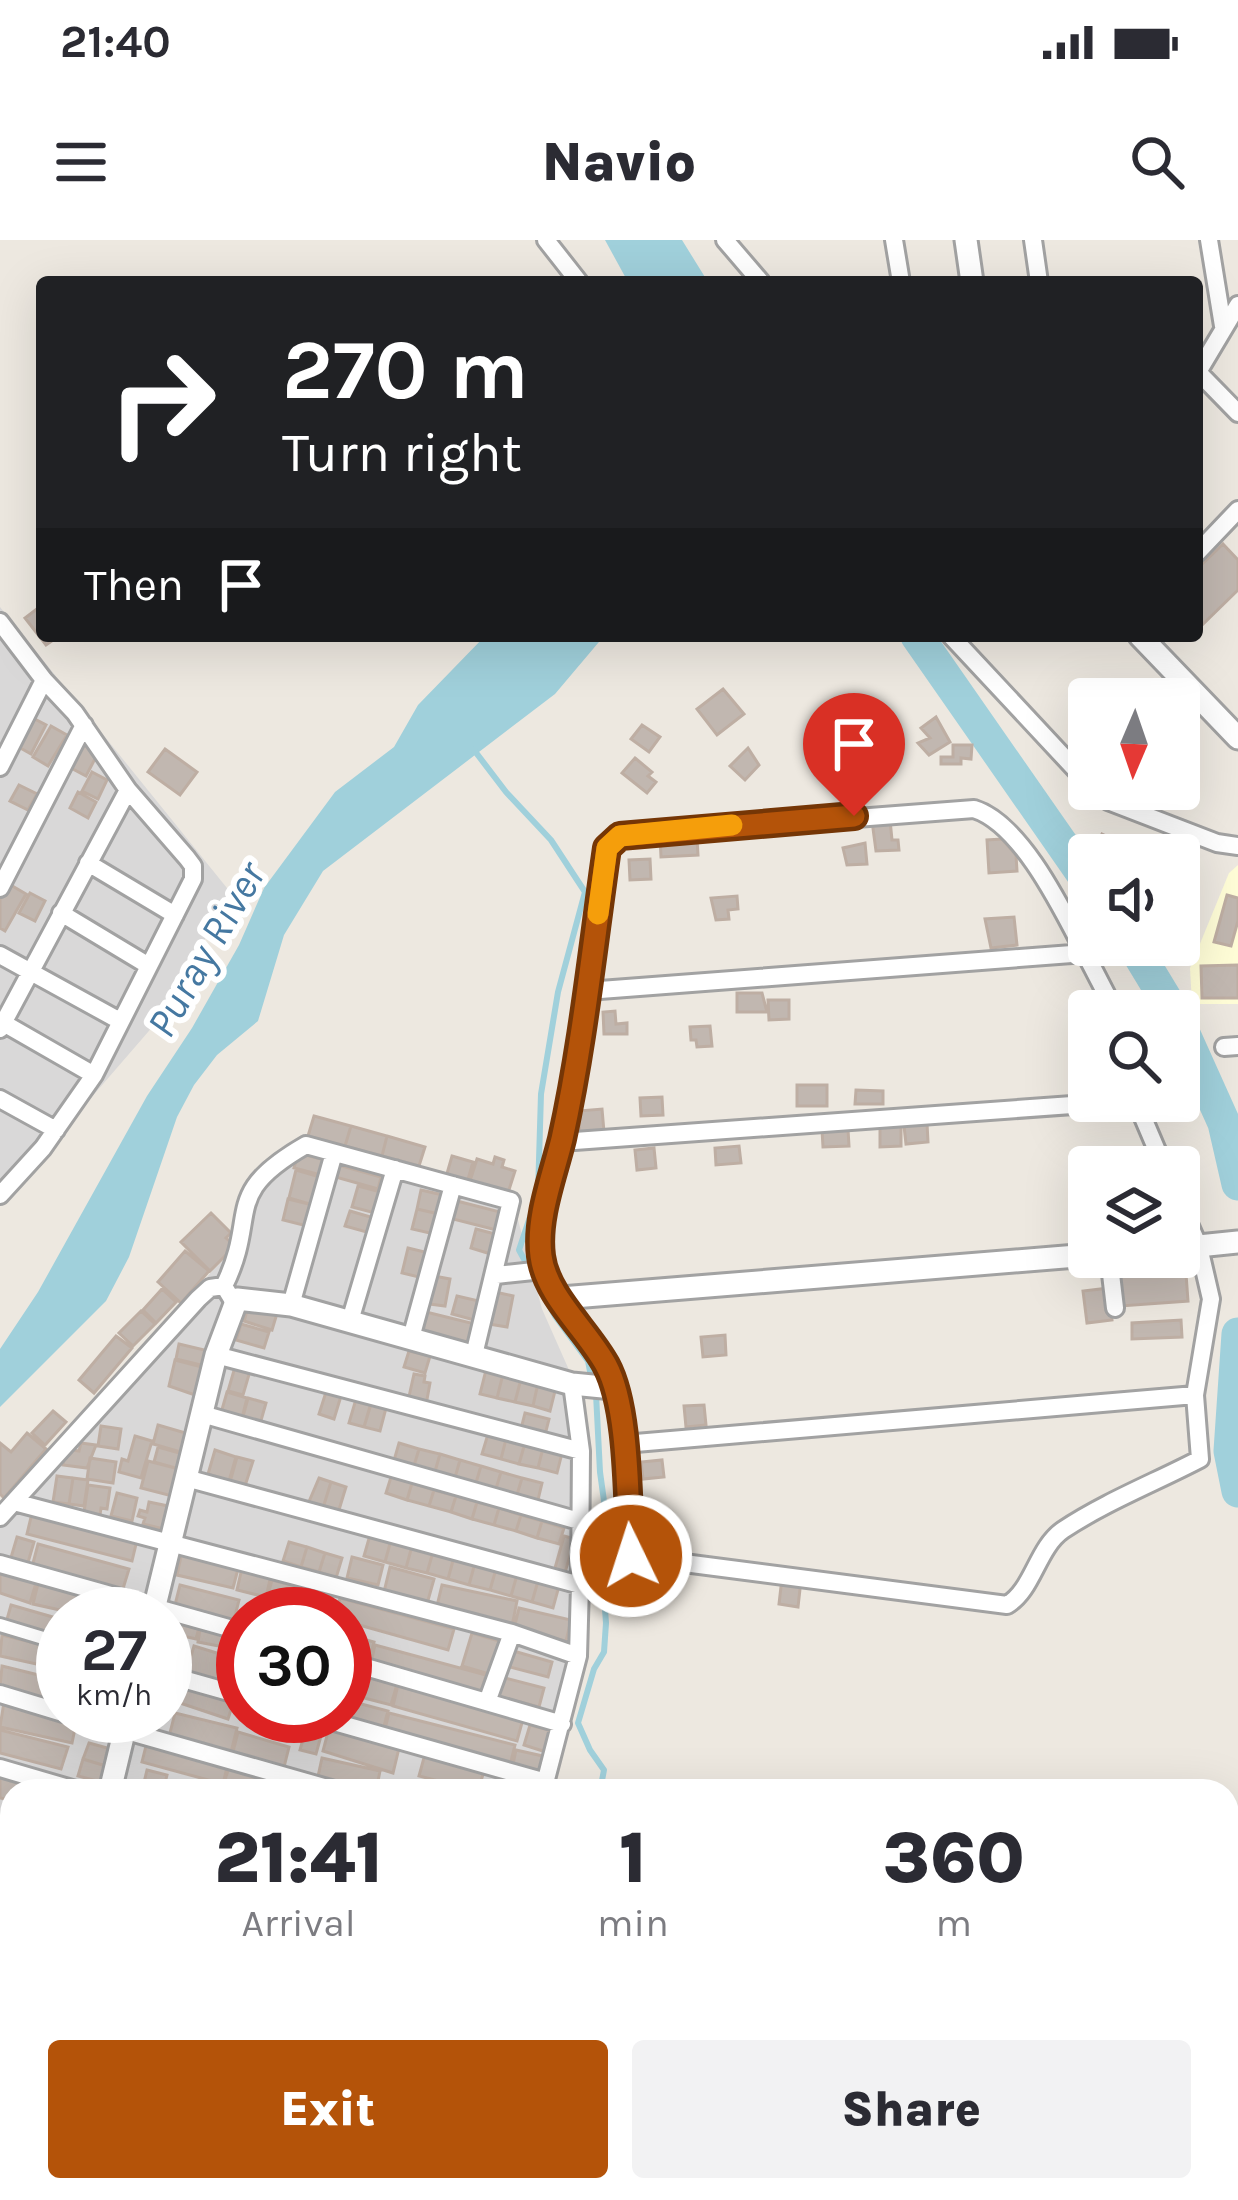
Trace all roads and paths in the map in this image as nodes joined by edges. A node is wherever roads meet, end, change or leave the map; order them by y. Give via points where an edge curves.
1 (546, 240) edge
2 (724, 240) edge
3 (740, 240) edge
4 (895, 240) edge
5 (966, 240) edge
6 (1033, 240) edge
7 (1209, 240) edge
8 (744, 265) junction
9 (574, 276) edge
10 (755, 276) edge
11 (900, 276) edge
12 (971, 276) edge
13 (1038, 276) edge
14 (1238, 305) edge
15 (1223, 326) junction
16 (1203, 363) edge
17 (1203, 377) edge
18 (1238, 413) edge
19 (1238, 510) edge
20 (1203, 547) edge
21 (2, 633) edge
22 (957, 642) edge
23 (1146, 642) edge
24 (44, 680) junction
25 (83, 725) junction
26 (1238, 738) edge
27 (1068, 761) edge
28 (0, 766) edge
29 (128, 790) junction
30 (1133, 810) edge
31 (1238, 846) edge
32 (88, 863) junction
33 (0, 887) edge
34 (61, 913) junction
35 (175, 915) junction
36 (1068, 922) edge
37 (1068, 954) edge
38 (0, 955) edge
39 (149, 966) junction
40 (29, 970) junction
41 (587, 992) junction
42 (120, 1021) junction
43 (1, 1024) edge
44 (94, 1075) junction
45 (0, 1099) edge
46 (1068, 1106) edge
47 (56, 1130) junction
48 (561, 1142) junction
49 (334, 1153) junction
50 (394, 1169) junction
51 (453, 1185) junction
52 (0, 1195) edge
53 (1233, 1242) edge
54 (1200, 1246) edge
55 (1068, 1257) edge
56 (539, 1271) junction
57 (506, 1274) junction
58 (1111, 1278) edge
59 (1199, 1278) edge
60 (228, 1293) junction
61 (561, 1298) junction
62 (291, 1305) junction
63 (1115, 1308) dead end
64 (350, 1321) junction
65 (411, 1338) junction
66 (216, 1355) junction
67 (474, 1355) junction
68 (593, 1386) junction
69 (1195, 1395) junction
70 (202, 1414) junction
71 (624, 1444) junction
72 (580, 1450) junction
73 (186, 1478) junction
74 (14, 1502) junction
75 (0, 1517) edge
76 (579, 1521) junction
77 (170, 1543) junction
78 (0, 1564) edge
79 (580, 1585) junction
80 (77, 1587) edge
81 (159, 1587) edge
82 (0, 1625) edge
83 (512, 1633) junction
84 (36, 1636) edge
85 (578, 1656) junction
86 (372, 1669) edge
87 (0, 1694) edge
88 (487, 1702) junction
89 (36, 1705) edge
90 (562, 1724) junction
91 (372, 1734) edge
92 (122, 1743) edge
93 (187, 1743) edge
94 (0, 1768) edge
95 (38, 1779) edge
96 (113, 1779) edge
97 (300, 1779) edge
98 (521, 1779) edge
99 (546, 1779) edge

1 - 9 street
2 - 8 street
3 - 8 street
4 - 11 street
5 - 12 street
6 - 13 street
7 - 15 street
8 - 10 street
14 - 15 street
15 - 16 street
17 - 18 street
19 - 20 street
21 - 24 street
22 - 27 street
23 - 26 street
24 - 25 street
24 - 28 street
25 - 29 street
25 - 33 street
29 - 32 street
29 - 35 street via 193,866
30 - 31 street
32 - 34 street
32 - 35 street
34 - 39 street
34 - 40 street
35 - 39 street
36 - 41 street via 1011,835 974,809 620,836 607,848
37 - 41 street
38 - 40 street
39 - 42 street
40 - 42 street
40 - 43 street
41 - 48 street
42 - 44 street
43 - 44 street
44 - 47 street
45 - 47 street
46 - 48 street
47 - 52 street
48 - 56 street
49 - 50 street
49 - 60 street via 306,1145 251,1186
49 - 62 street
50 - 51 street
50 - 64 street
51 - 57 street via 511,1201
51 - 65 street
53 - 54 street
55 - 61 street
56 - 57 street
56 - 61 street
57 - 67 street
58 - 63 street
59 - 69 street via 1210,1312
60 - 62 street
60 - 66 street
60 - 74 street via 210,1288 198,1299
61 - 68 street via 608,1369
62 - 64 street
64 - 65 street
65 - 67 street
66 - 70 street
66 - 72 street
67 - 68 street
68 - 71 street
68 - 72 street
69 - 71 street
69 - 71 street via 1200,1459 1060,1532 1018,1599 1006,1605 631,1556
70 - 73 street
70 - 76 street
72 - 76 street
73 - 77 street
73 - 79 street
74 - 75 street
74 - 77 street
76 - 79 street
77 - 81 street
77 - 83 street
78 - 80 street
79 - 85 street
82 - 84 street
83 - 85 street
83 - 88 street
85 - 90 street
86 - 88 street
87 - 89 street
88 - 90 street
90 - 99 street
91 - 98 street
92 - 96 street
93 - 97 street
94 - 95 street

